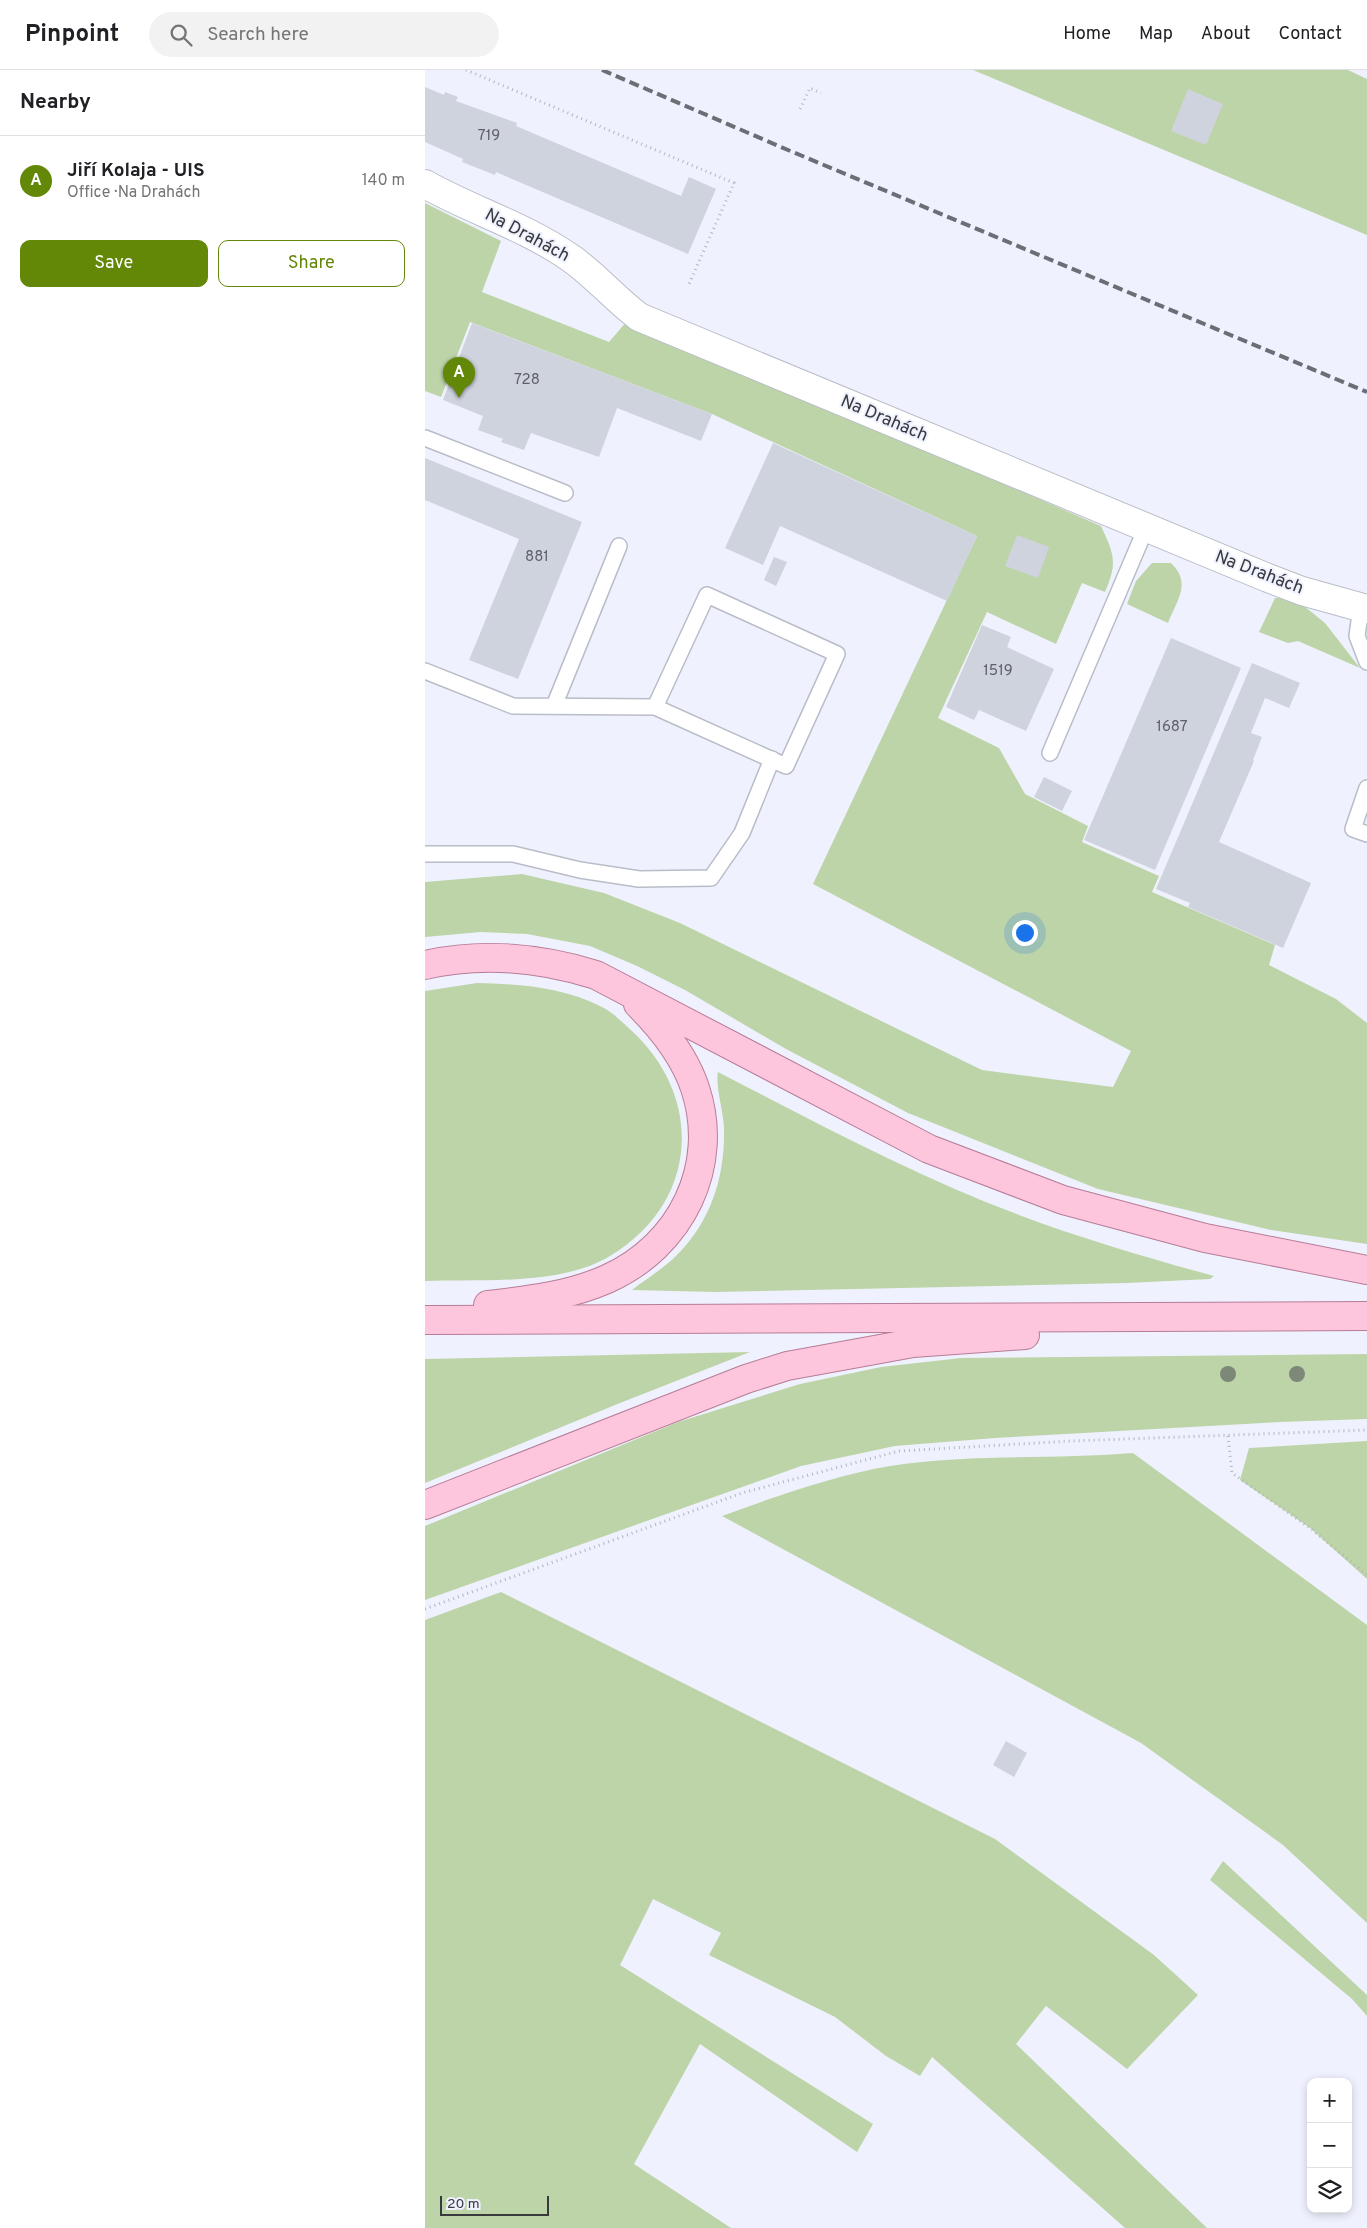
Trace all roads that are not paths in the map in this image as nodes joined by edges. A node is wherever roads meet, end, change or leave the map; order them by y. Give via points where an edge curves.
1 (425, 184) edge
2 (425, 438) edge
3 (565, 493) dead end
4 (1146, 528) junction
5 (619, 546) dead end
6 (1364, 608) edge
7 (1367, 662) edge
8 (425, 671) edge
9 (555, 706) junction
10 (655, 707) junction
11 (1050, 753) dead end
12 (772, 759) junction
13 (1367, 788) edge
14 (1367, 834) edge
15 (425, 854) edge
16 (425, 964) edge
17 (621, 987) junction
18 (1367, 1270) edge
19 (425, 1312) edge
20 (1367, 1316) edge
21 (1258, 1318) junction
22 (425, 1320) edge
23 (425, 1505) edge

1 - 4 street, Na Drahách via 537,238 572,259 617,301 639,316
2 - 3 lane
4 - 6 street, Na Drahách via 1302,591
4 - 11 lane
5 - 9 lane
6 - 7 lane via 1357,636
8 - 9 lane via 513,706
9 - 10 lane
10 - 12 lane
10 - 12 lane via 707,595 837,654 785,766
12 - 15 lane via 742,833 711,878 639,879 580,870 513,854
13 - 14 lane via 1353,829
16 - 17 main road via 466,959 531,960 564,965
17 - 18 main road via 929,1148 1063,1200 1205,1238
17 - 19 main road via 670,1040 695,1087 703,1115 704,1136 698,1175 678,1223 640,1260 609,1279 590,1286 548,1297
20 - 21 main road
21 - 22 main road
21 - 23 main road via 913,1343 787,1366 746,1379

